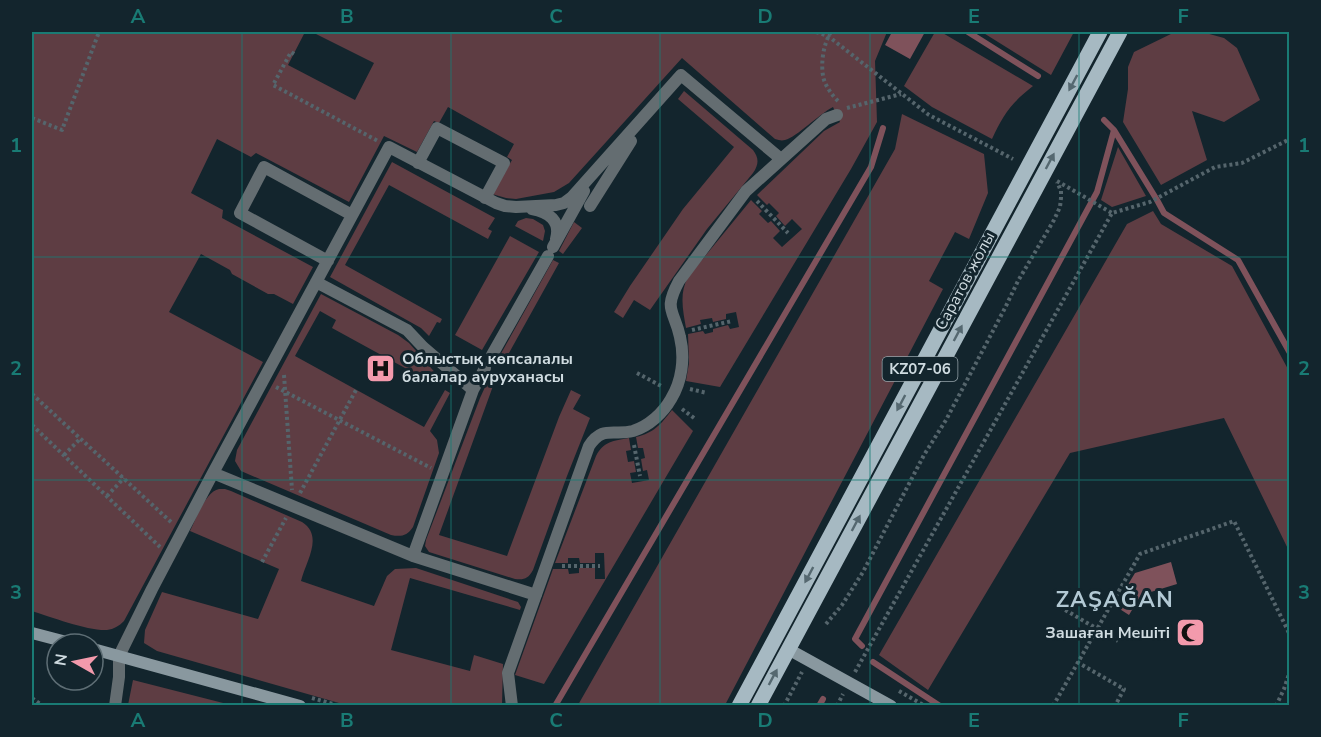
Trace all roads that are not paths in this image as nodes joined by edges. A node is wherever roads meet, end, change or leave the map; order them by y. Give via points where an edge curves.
1 (1120, 32) edge
2 (1097, 36) edge
3 (651, 109) junction
4 (837, 115) dead end
5 (781, 159) junction
6 (418, 163) junction
7 (594, 173) junction
8 (485, 198) junction
9 (590, 206) dead end
10 (516, 207) junction
11 (352, 215) junction
12 (552, 249) junction
13 (328, 261) junction
14 (316, 282) junction
15 (492, 356) dead end
16 (485, 368) dead end
17 (473, 390) junction
18 (213, 473) junction
19 (413, 556) junction
20 (536, 595) junction
21 (788, 649) junction
22 (105, 652) edge
23 (119, 656) junction
24 (115, 705) edge
25 (300, 705) edge
26 (512, 705) edge
27 (739, 705) edge
28 (758, 705) edge
29 (891, 705) edge

21 -> 1 main road, Саратов жолы / KZ07-06
2 -> 27 main road, Саратов жолы / KZ07-06
3 - 5 street via 681,75
3 - 7 street
3 - 9 street
4 - 5 street via 826,119
5 - 20 street via 746,191 671,295 670,307 682,354 682,372 675,393 663,411 642,428 595,437
6 - 8 street
6 - 8 street via 437,128 504,163
6 - 11 street via 389,147
7 - 10 street via 564,203
7 - 12 street
8 - 10 street
10 - 12 street via 538,210 556,221
11 - 13 street
11 - 13 street via 264,167 240,213
12 - 15 street
13 - 14 street
14 - 17 street via 407,330
14 - 18 street
16 - 17 street
17 - 19 street
18 - 19 street
18 - 23 street
19 - 20 street
20 - 26 street via 508,673
28 -> 21 main road, Саратов жолы / KZ07-06
21 - 29 main road
22 - 23 main road
23 - 24 street
23 - 25 main road

